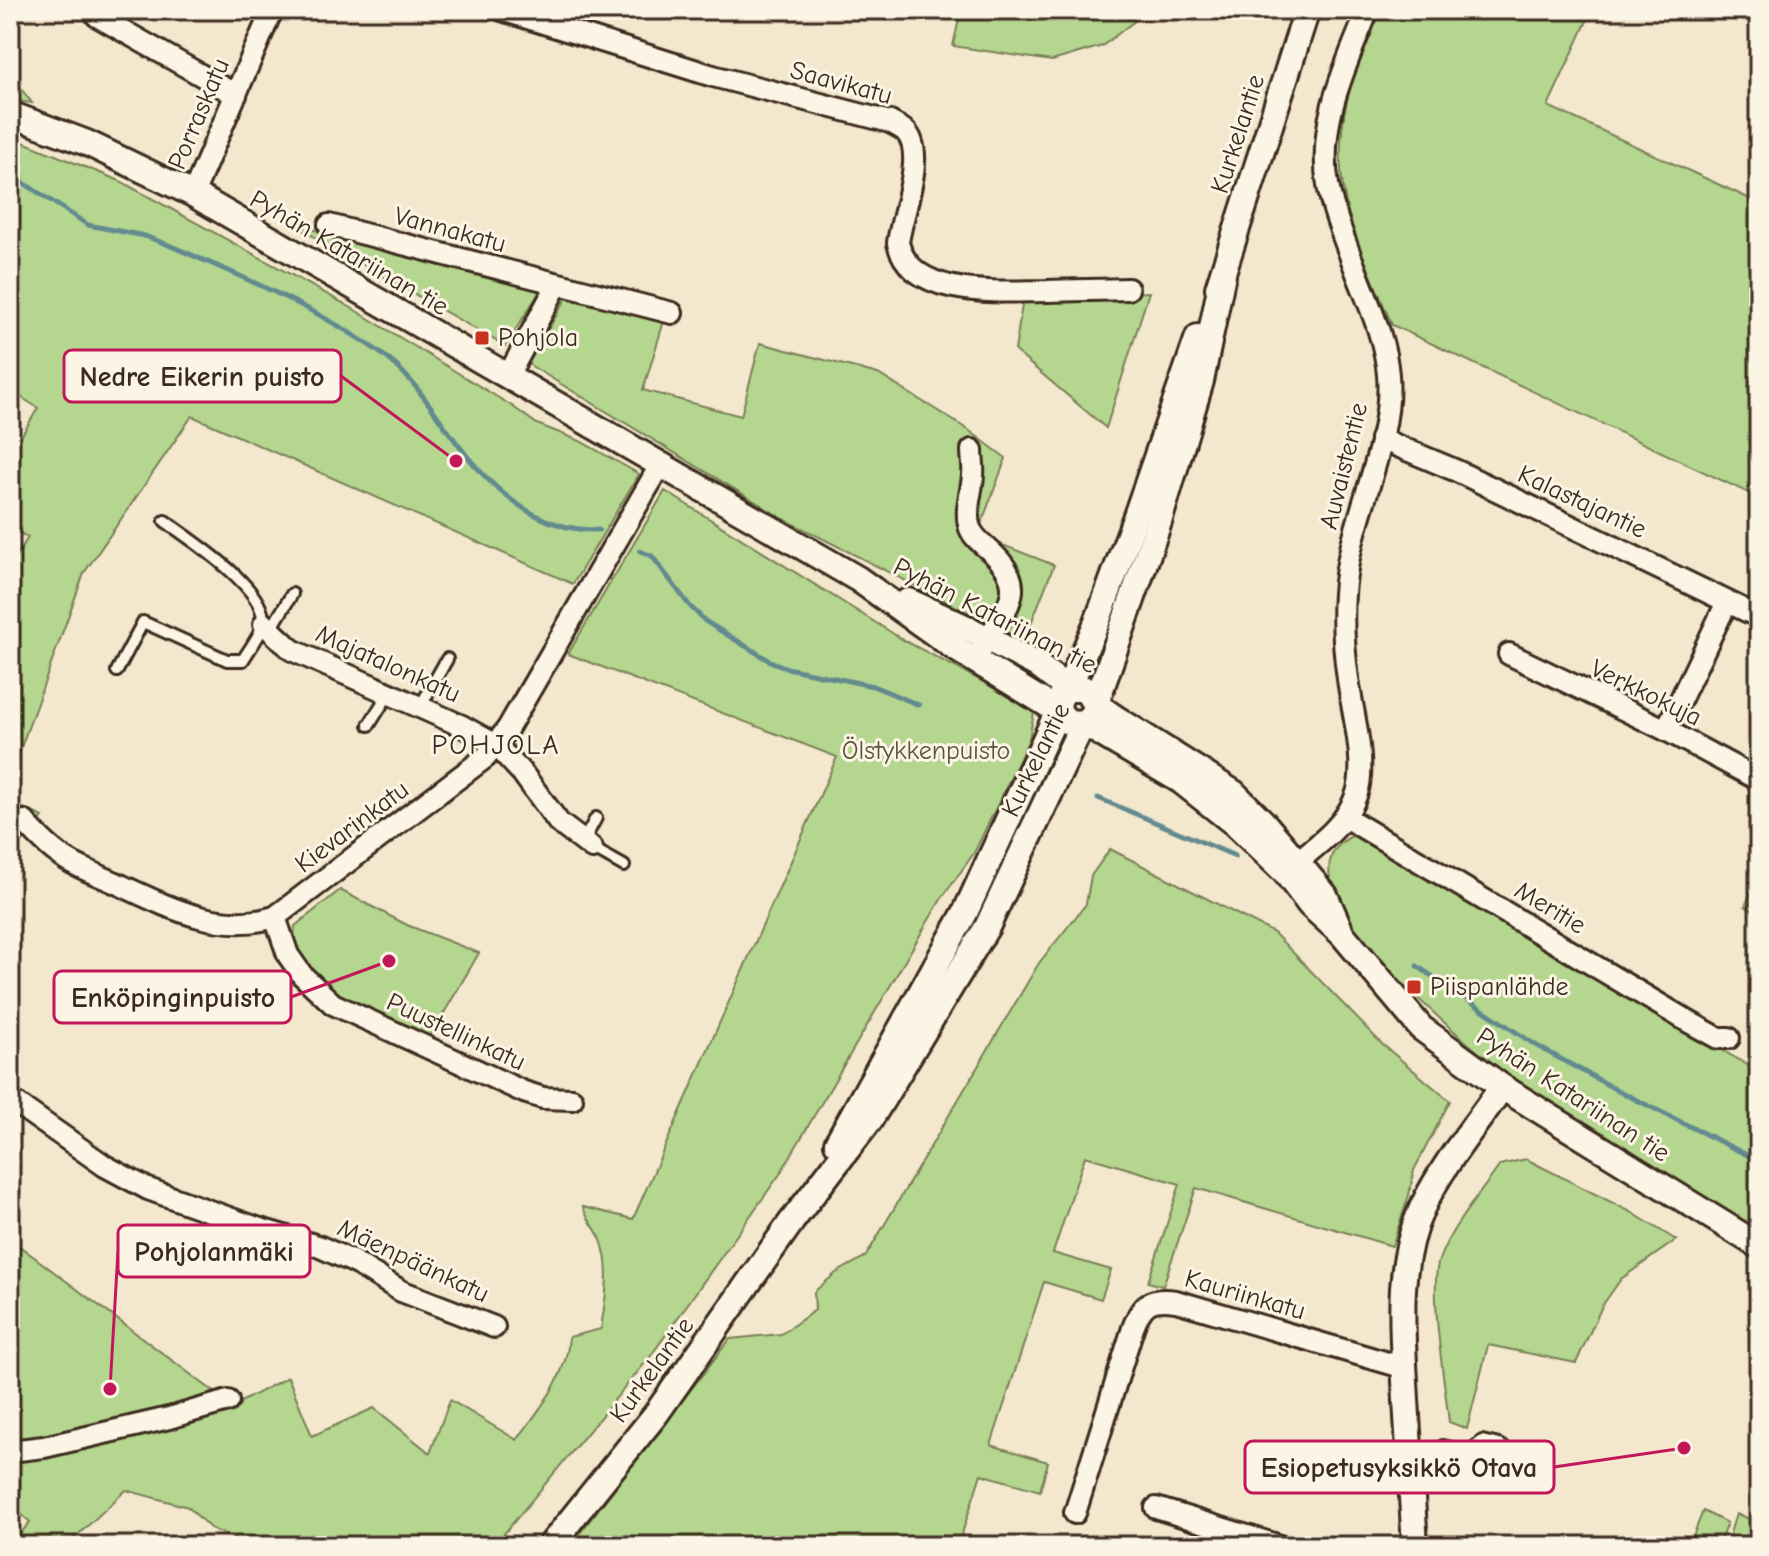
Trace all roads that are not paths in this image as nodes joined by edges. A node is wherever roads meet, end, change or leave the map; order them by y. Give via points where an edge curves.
1 (272, 10) edge
2 (502, 10) edge
3 (1307, 10) edge
4 (1368, 10) edge
5 (97, 16) dead end
6 (236, 95) junction
7 (10, 114) edge
8 (193, 194) junction
9 (329, 225) dead end
10 (1223, 274) junction
11 (557, 285) junction
12 (1128, 289) dead end
13 (672, 313) dead end
14 (508, 376) junction
15 (1381, 439) junction
16 (972, 450) dead end
17 (661, 464) junction
18 (165, 521) dead end
19 (858, 579) junction
20 (292, 594) dead end
21 (1727, 602) junction
22 (1759, 617) edge
23 (267, 628) junction
24 (987, 638) junction
25 (1509, 654) dead end
26 (447, 659) dead end
27 (975, 660) junction
28 (117, 671) dead end
29 (1068, 689) junction
30 (389, 693) junction
31 (420, 707) junction
32 (1058, 711) junction
33 (1089, 713) junction
34 (369, 725) dead end
35 (1666, 730) junction
36 (496, 745) junction
37 (1759, 780) edge
38 (1345, 817) junction
39 (596, 818) dead end
40 (24, 821) dead end
41 (588, 845) junction
42 (624, 866) dead end
43 (1291, 866) junction
44 (275, 917) junction
45 (1729, 1038) dead end
46 (1502, 1087) junction
47 (10, 1099) edge
48 (572, 1099) dead end
49 (792, 1221) junction
50 (1759, 1246) edge
51 (494, 1327) dead end
52 (1405, 1368) junction
53 (228, 1401) dead end
54 (1443, 1446) dead end
55 (10, 1451) edge
56 (1469, 1452) junction
57 (1156, 1508) dead end
58 (1075, 1513) dead end
59 (550, 1546) edge
60 (1280, 1546) edge
61 (1415, 1546) edge

1 - 6 street, Porraskatu
2 - 12 street, Saavikatu via 899,127 916,154 900,254 927,277 986,292
3 - 10 street, Kurkelantie
4 - 15 street, Auvaistentie via 1337,87 1326,165 1333,206 1386,359 1388,398
5 - 6 street
6 - 8 street, Porraskatu
7 - 8 street, Pyhän Katariinan tie via 87,143
8 - 14 street, Pyhän Katariinan tie
9 - 11 street, Vannakatu
10 - 29 street, Kurkelantie via 1132,530
10 - 33 street, Kurkelantie via 1201,381 1159,522
11 - 13 street, Vannakatu
11 - 14 street
14 - 17 street, Pyhän Katariinan tie
15 - 21 street, Kalastajantie
15 - 38 street, Auvaistentie via 1352,542 1344,593 1344,645 1361,775
16 - 24 street via 969,526 1012,577 1009,602
17 - 19 street, Pyhän Katariinan tie
17 - 36 street, Kievarinkatu
18 - 23 lane via 253,594
19 - 24 street, Pyhän Katariinan tie
19 - 27 street, Pyhän Katariinan tie
20 - 23 lane
21 - 22 street, Kalastajantie
21 - 35 street
23 - 28 lane via 243,660 227,660 143,622
23 - 30 street, Majatalonkatu via 292,650
24 - 27 street
24 - 29 street, Pyhän Katariinan tie
25 - 35 street, Verkkokuja
26 - 31 lane
27 - 32 street, Pyhän Katariinan tie
29 - 32 street, Kurkelantie
29 - 33 street, Pyhän Katariinan tie via 1085,689
30 - 31 street, Majatalonkatu
30 - 34 lane
31 - 36 street, Majatalonkatu
32 - 33 street, Pyhän Katariinan tie via 1068,722
32 - 49 street, Kurkelantie via 965,913
33 - 43 street, Pyhän Katariinan tie
33 - 49 street, Kurkelantie via 966,964 870,1120
35 - 37 street, Verkkokuja
36 - 41 street, Majatalonkatu via 559,823
36 - 44 street, Kievarinkatu via 469,773
38 - 43 street, Auvaistentie
38 - 45 street, Meritie via 1712,1035
39 - 41 lane
40 - 44 street, Kievarinkatu via 73,863 195,917 225,923
41 - 42 lane
43 - 46 street, Pyhän Katariinan tie via 1325,895 1342,934 1421,1028
44 - 48 street, Puustellinkatu via 288,955 333,1004 524,1092
46 - 50 street, Pyhän Katariinan tie
46 - 52 street via 1433,1186 1412,1233 1402,1282
47 - 51 street, Mäenpäänkatu via 105,1166 148,1189 318,1246 401,1291
49 - 59 street, Kurkelantie via 656,1414
52 - 58 street, Kauriinkatu via 1176,1301 1147,1303 1133,1328
52 - 61 street
53 - 55 street
54 - 56 lane
56 - 56 lane via 1479,1477 1501,1484 1512,1481 1514,1453 1482,1441
57 - 60 street

